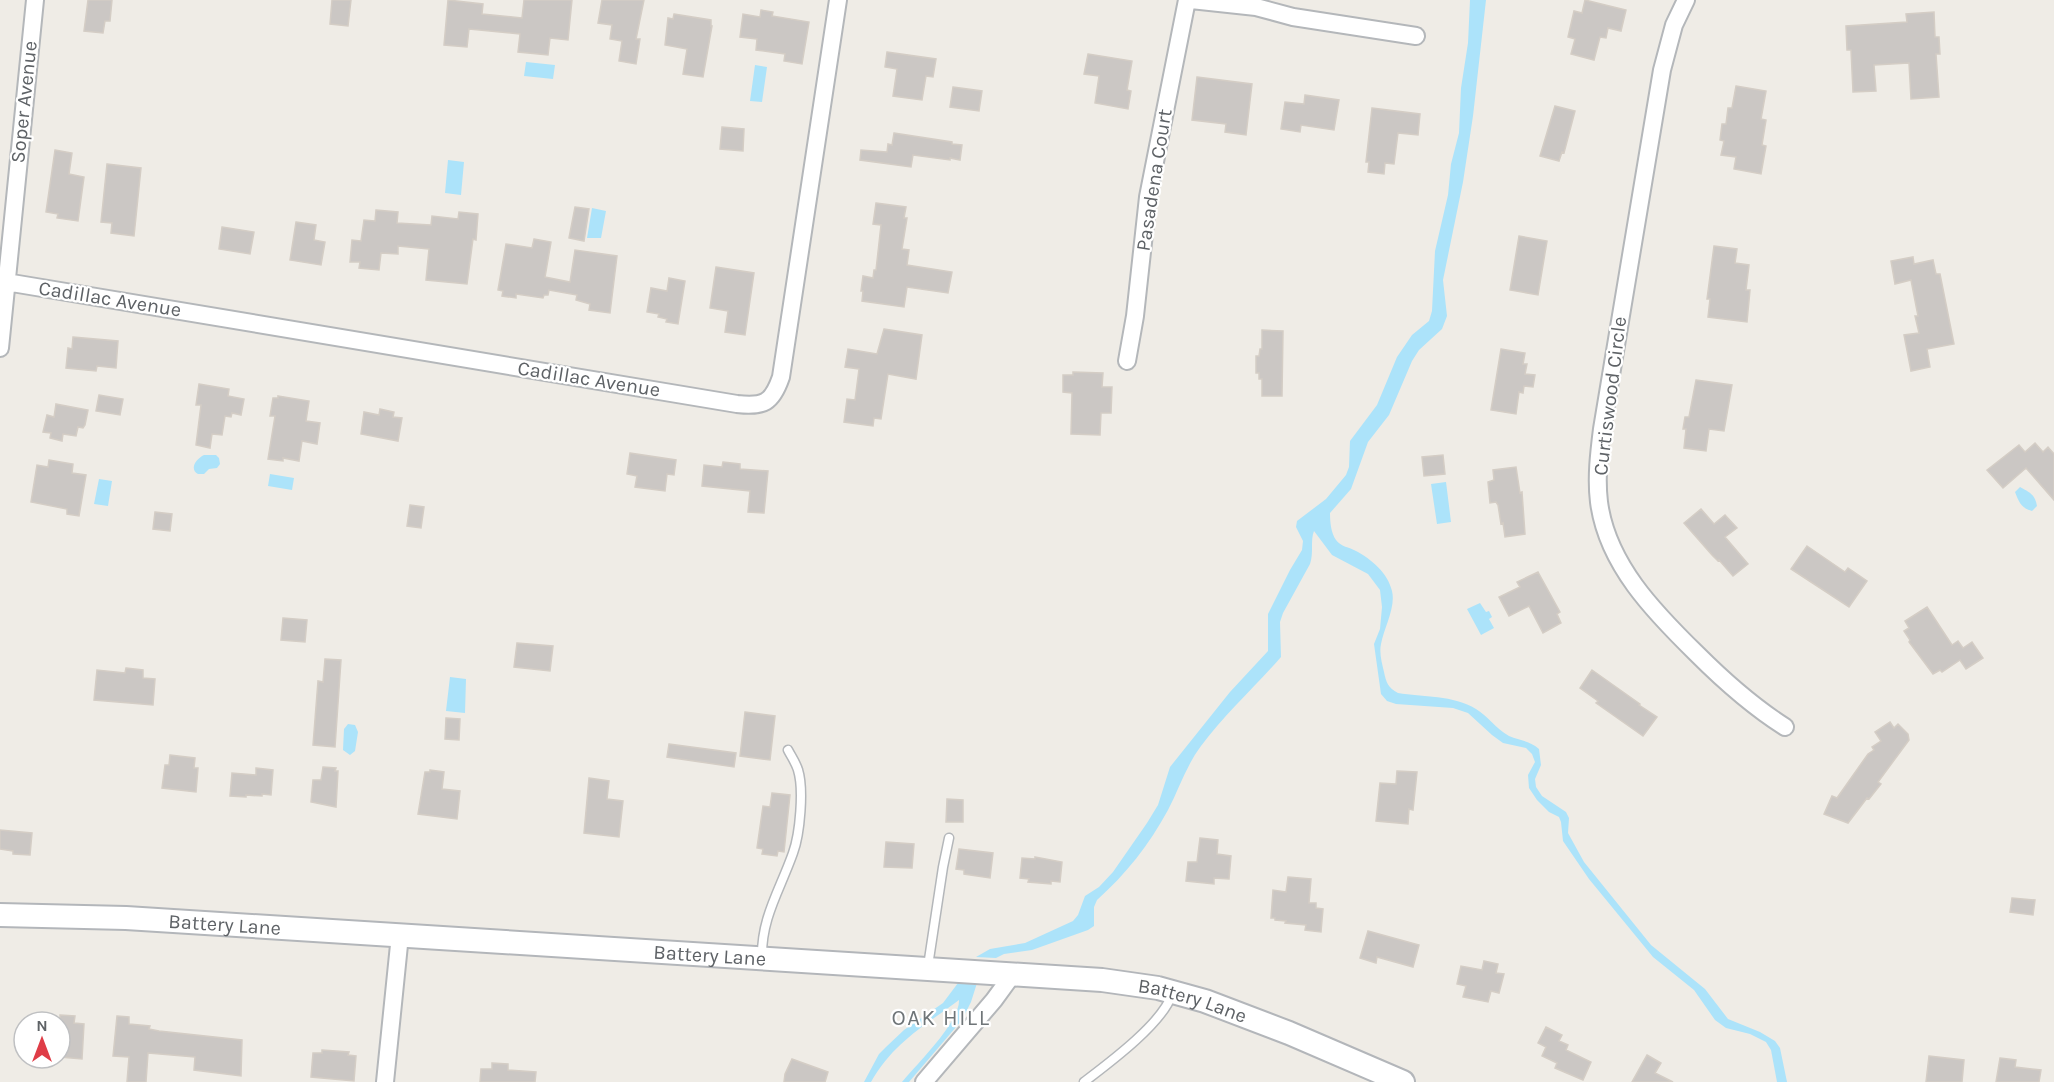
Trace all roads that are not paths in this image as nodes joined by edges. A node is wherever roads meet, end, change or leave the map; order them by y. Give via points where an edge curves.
1 (35, 0) edge
2 (838, 0) edge
3 (1189, 0) edge
4 (1686, 0) edge
5 (1416, 36) dead end
6 (6, 282) junction
7 (0, 348) edge
8 (1127, 361) dead end
9 (1785, 727) dead end
10 (788, 750) dead end
11 (950, 838) dead end
12 (0, 915) edge
13 (400, 935) junction
14 (762, 959) junction
15 (928, 970) junction
16 (1013, 974) junction
17 (1173, 991) junction
18 (385, 1082) edge
19 (924, 1082) edge
20 (1084, 1082) edge
21 (1403, 1082) edge

1 - 6 street, Soper Avenue
2 - 6 street, Cadillac Avenue via 781,377 771,399 762,404 717,401
3 - 5 street via 1257,7 1293,17
3 - 8 street, Pasadena Court via 1148,196
4 - 9 street, Curtiswood Circle via 1674,25 1662,70 1602,429 1599,502 1616,555 1643,597 1738,693
6 - 7 street, Soper Avenue
10 - 14 lane via 798,770 801,805 794,851 761,938
11 - 15 lane
12 - 13 main road, Battery Lane via 126,918
13 - 14 main road, Battery Lane
13 - 18 street
14 - 15 main road, Battery Lane
15 - 16 main road, Battery Lane
16 - 17 main road, Battery Lane via 1102,980
16 - 19 street
17 - 20 lane via 1162,1015
17 - 21 main road, Battery Lane via 1228,1009

